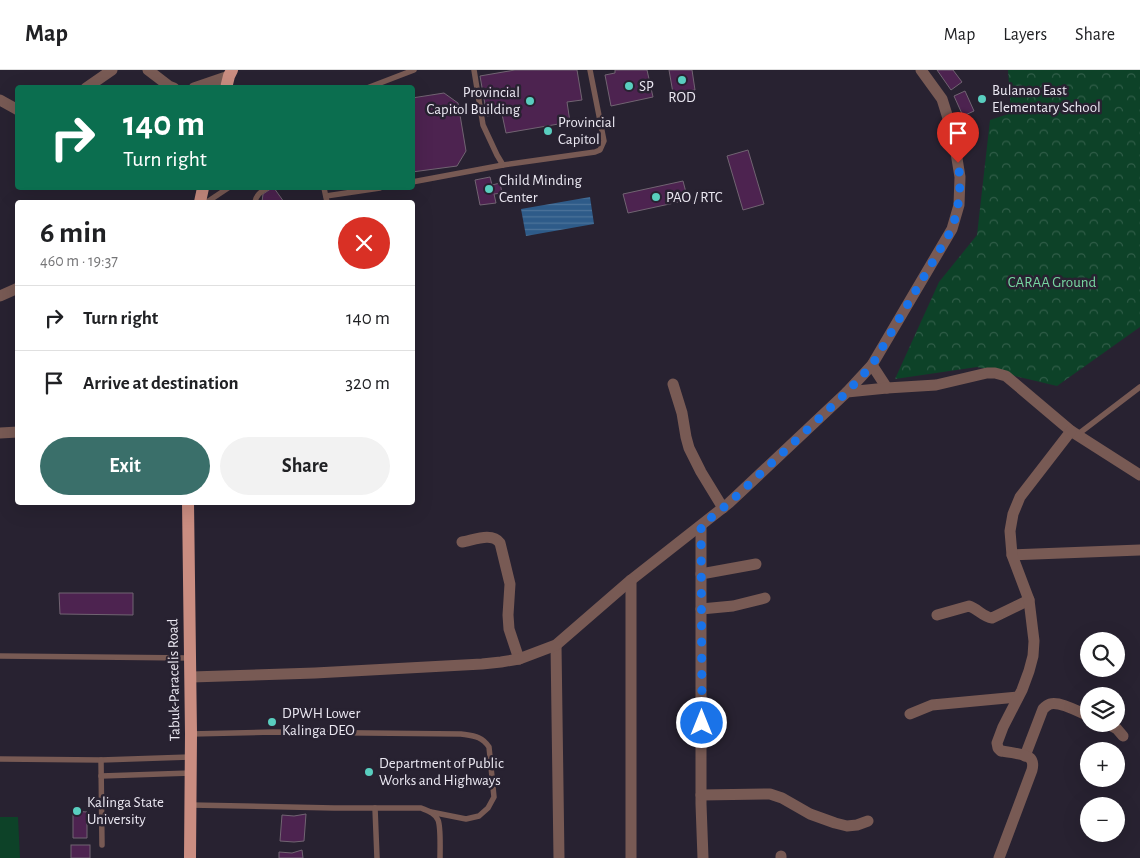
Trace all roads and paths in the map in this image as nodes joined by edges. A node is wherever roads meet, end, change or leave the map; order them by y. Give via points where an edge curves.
1 (112, 70) edge
2 (148, 70) edge
3 (414, 70) edge
4 (474, 70) edge
5 (590, 70) edge
6 (921, 70) edge
7 (229, 78) edge
8 (90, 85) edge
9 (167, 85) edge
10 (204, 85) edge
11 (375, 85) edge
12 (0, 100) edge
13 (15, 108) edge
14 (503, 165) junction
15 (415, 181) edge
16 (225, 190) edge
17 (263, 190) edge
18 (367, 190) edge
19 (326, 199) edge
20 (210, 200) edge
21 (255, 200) edge
22 (15, 289) edge
23 (0, 296) edge
24 (872, 365) junction
25 (673, 384) dead end
26 (1140, 387) edge
27 (887, 388) junction
28 (847, 392) junction
29 (15, 432) edge
30 (0, 433) edge
31 (1074, 433) junction
32 (1140, 475) edge
33 (188, 505) edge
34 (723, 508) junction
35 (701, 526) junction
36 (462, 542) dead end
37 (1140, 550) edge
38 (1012, 555) junction
39 (756, 564) dead end
40 (701, 574) junction
41 (631, 580) junction
42 (765, 598) dead end
43 (1029, 600) junction
44 (701, 609) junction
45 (937, 615) dead end
46 (556, 645) junction
47 (0, 656) edge
48 (191, 658) junction
49 (519, 659) junction
50 (191, 677) junction
51 (1018, 698) junction
52 (1080, 712) edge
53 (910, 714) dead end
54 (1120, 732) edge
55 (191, 734) junction
56 (1123, 736) dead end
57 (191, 756) junction
58 (1025, 756) junction
59 (0, 759) edge
60 (101, 760) junction
61 (191, 773) junction
62 (101, 776) junction
63 (701, 795) junction
64 (191, 804) junction
65 (375, 808) junction
66 (431, 812) junction
67 (868, 821) dead end
68 (102, 845) dead end
69 (190, 858) edge
70 (377, 858) edge
71 (440, 858) edge
72 (559, 858) edge
73 (631, 858) edge
74 (703, 858) edge
75 (999, 858) edge

1 - 8 street
2 - 9 street
3 - 11 lane
4 - 14 lane via 483,125
5 - 14 lane via 604,141 600,150
6 - 24 street via 942,99 954,134 960,177 959,205 952,229
7 - 10 street
12 - 13 street
14 - 15 lane
16 - 20 lane
17 - 21 lane
18 - 19 lane
22 - 23 street
24 - 27 street
24 - 28 street
25 - 34 street via 689,448
26 - 31 lane
27 - 28 street
27 - 31 street via 936,385 995,373 1006,376
28 - 34 street
29 - 30 street
31 - 32 street
31 - 38 street via 1020,498 1010,531
33 - 48 main road, Tabuk-Paracelis Road
34 - 35 street
35 - 40 street
35 - 41 street
36 - 49 street via 489,537 500,543 510,584 509,629
37 - 38 street
38 - 43 street
39 - 40 street
40 - 44 street
41 - 46 street
41 - 73 street
42 - 44 street
43 - 45 street via 992,618 969,606
43 - 51 street via 1033,656
44 - 63 street
46 - 49 street
46 - 72 street
47 - 48 lane
48 - 50 main road, Tabuk-Paracelis Road
49 - 50 street via 482,664
50 - 55 main road, Tabuk-Paracelis Road
51 - 53 street via 932,705
51 - 58 street via 997,743 1001,751
52 - 58 street via 1056,704 1043,709
54 - 56 street
55 - 57 main road, Tabuk-Paracelis Road
55 - 66 lane via 461,734 485,741 489,747 494,796 488,808 479,816 466,819
57 - 60 lane
57 - 61 main road, Tabuk-Paracelis Road
58 - 75 street via 1030,758 1032,770
59 - 60 lane
60 - 62 lane
61 - 62 lane
61 - 64 main road, Tabuk-Paracelis Road
62 - 68 lane
63 - 67 street via 770,794 835,823 848,826
63 - 74 street
64 - 65 lane
64 - 69 main road, Tabuk-Paracelis Road
65 - 66 lane via 421,808
65 - 70 lane
66 - 71 lane via 438,819

